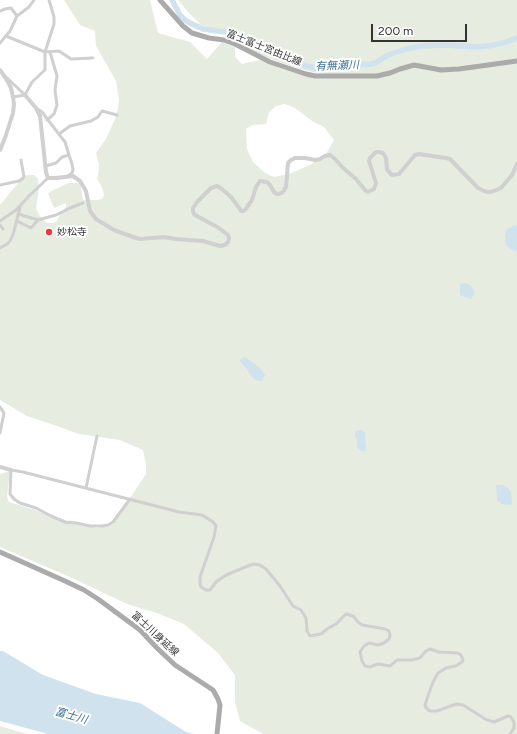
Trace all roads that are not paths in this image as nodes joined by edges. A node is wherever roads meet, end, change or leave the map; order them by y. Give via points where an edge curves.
1 (34, 0) edge
2 (49, 0) edge
3 (160, 0) edge
4 (0, 11) edge
5 (17, 16) junction
6 (6, 36) junction
7 (0, 43) edge
8 (45, 52) junction
9 (50, 52) junction
10 (93, 58) dead end
11 (517, 61) edge
12 (1, 72) edge
13 (24, 95) junction
14 (13, 97) junction
15 (36, 108) junction
16 (117, 115) dead end
17 (47, 120) junction
18 (59, 134) junction
19 (0, 150) edge
20 (68, 155) junction
21 (20, 160) dead end
22 (517, 164) edge
23 (46, 166) junction
24 (66, 177) junction
25 (48, 178) junction
26 (0, 185) edge
27 (83, 203) dead end
28 (21, 206) junction
29 (18, 214) junction
30 (38, 220) junction
31 (0, 221) edge
32 (16, 221) junction
33 (0, 225) edge
34 (2, 229) dead end
35 (0, 248) edge
36 (0, 407) edge
37 (0, 433) edge
38 (97, 436) dead end
39 (0, 467) edge
40 (11, 470) junction
41 (86, 488) junction
42 (130, 499) junction
43 (0, 552) edge
44 (217, 734) edge
45 (510, 734) edge

1 - 5 street
2 - 8 street via 54,24
3 - 11 main road, 富士富士宮由比線 via 192,33 224,40 270,62 315,76 377,76 414,65 441,70
4 - 5 street via 11,8
5 - 6 street
6 - 7 street
6 - 8 street
8 - 9 street
8 - 13 street via 45,70 32,82
9 - 10 street via 59,51 71,58
9 - 17 street via 57,76 54,90 57,105 54,114
12 - 13 street
12 - 14 street via 11,88
13 - 14 street
13 - 15 street
14 - 19 street via 13,113
15 - 17 street
15 - 23 street via 40,116
16 - 18 street via 102,111 91,121 70,126
17 - 18 street
18 - 20 street via 65,142
20 - 23 street
20 - 24 street via 73,170
21 - 26 street via 23,178
22 - 24 street via 501,188 488,192 478,188 450,159 415,154 400,174 392,175 387,169 383,153 376,152 369,161 376,183 374,189 368,192 330,155 315,160 295,158 288,163 286,187 283,192 277,194 267,182 260,181 252,200 243,211 232,197 217,186 197,202 193,210 197,216 228,235 228,242 220,246 203,241 164,237 140,239 114,230 90,211 86,191 80,181 73,176
23 - 25 street
24 - 25 street
25 - 28 street
27 - 30 street
28 - 29 street
28 - 31 street
29 - 30 street
29 - 32 street
30 - 32 street via 31,228
32 - 35 street via 10,241
33 - 34 street
36 - 37 street via 4,413
38 - 41 street
39 - 40 street
40 - 41 street
40 - 42 street via 10,494 14,499 65,522 90,526 108,525
41 - 42 street
42 - 45 street via 179,512 202,515 214,522 215,532 200,577 201,587 206,590 210,590 226,575 253,564 260,564 266,568 293,606 301,610 306,618 307,632 310,636 321,634 346,614 353,616 362,625 389,631 390,636 384,643 369,643 360,652 366,666 390,666 397,660 420,658 430,649 458,653 463,660 456,666 438,673 425,704 426,708 437,711 456,704 494,722 508,716 512,717 514,728
43 - 44 main road, 富士川身延線 via 84,590 140,630 175,665 213,690 220,705

